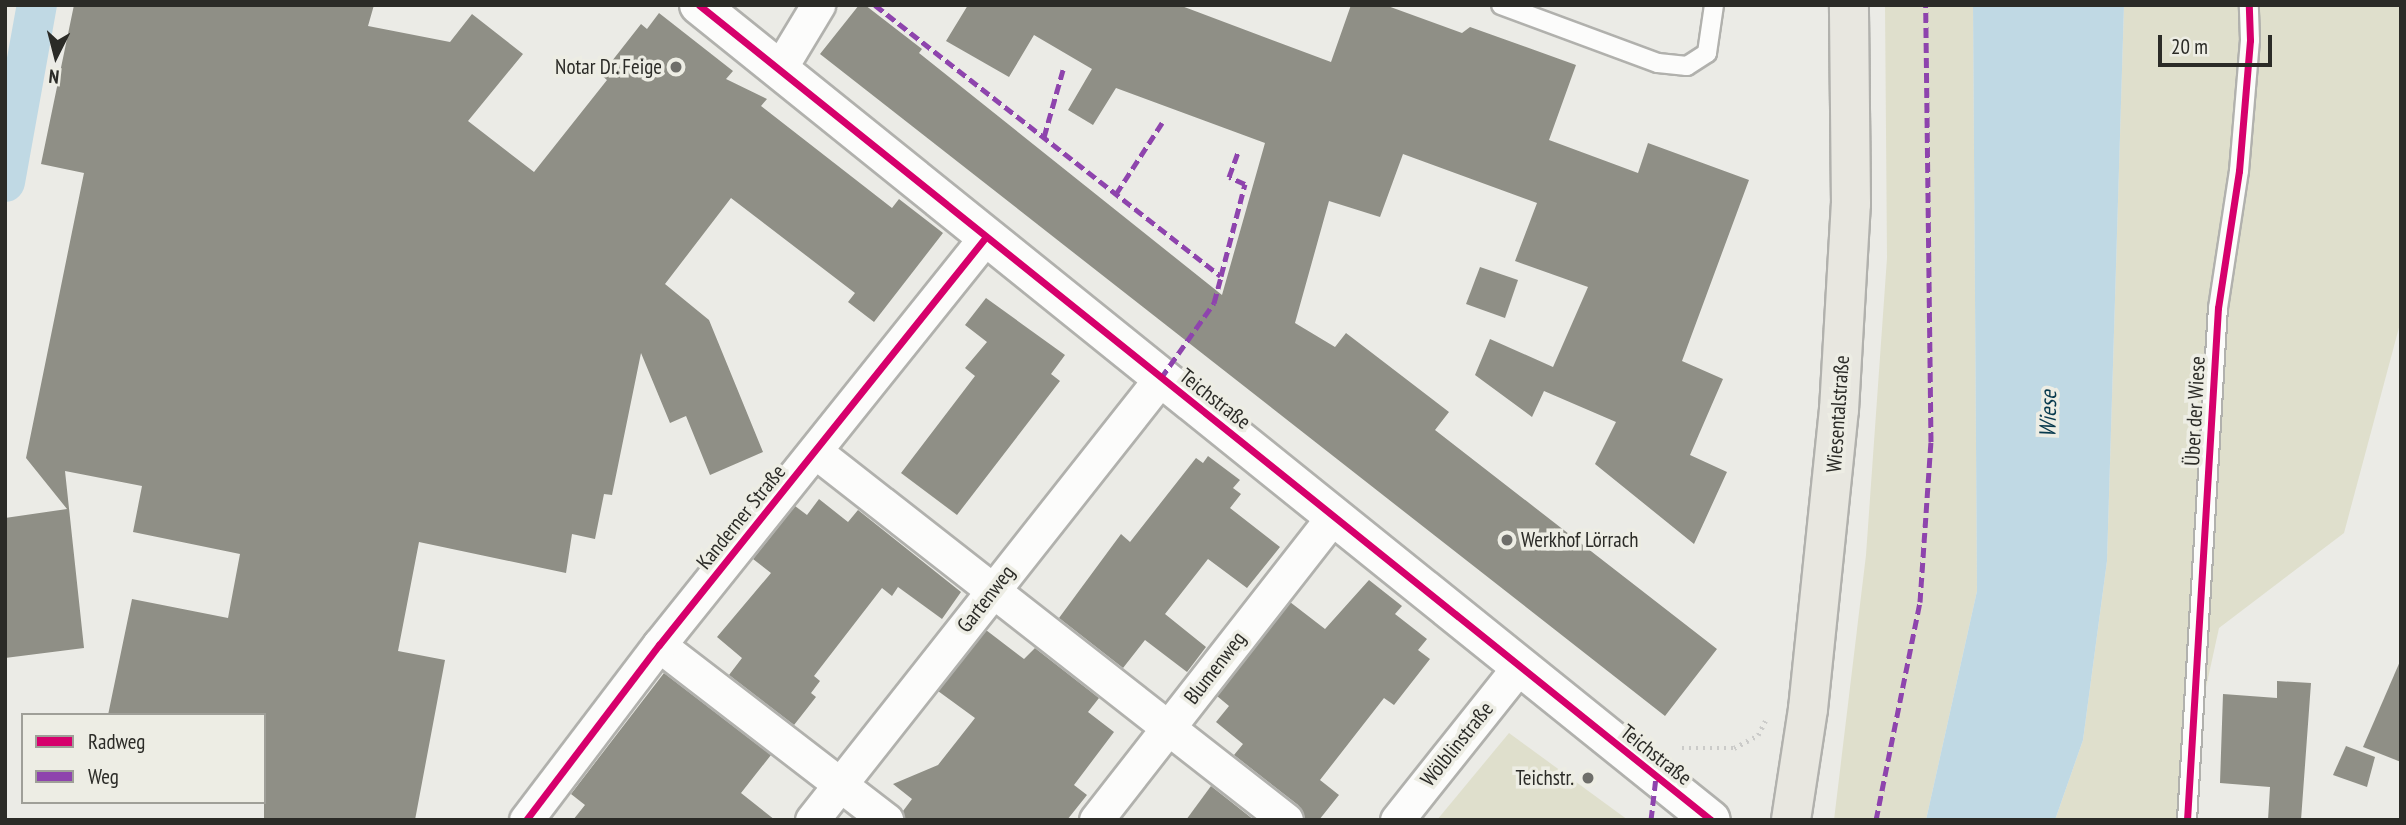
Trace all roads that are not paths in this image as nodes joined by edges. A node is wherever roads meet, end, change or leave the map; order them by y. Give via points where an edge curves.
1 (699, 5) edge
2 (818, 5) edge
3 (1501, 5) edge
4 (1714, 5) edge
5 (1849, 5) edge
6 (2249, 5) edge
7 (779, 68) junction
8 (985, 237) junction
9 (1161, 378) junction
10 (816, 452) junction
11 (1334, 516) junction
12 (993, 590) junction
13 (659, 645) junction
14 (1518, 668) junction
15 (1169, 727) junction
16 (841, 783) junction
17 (526, 820) edge
18 (811, 820) edge
19 (886, 820) edge
20 (1096, 820) edge
21 (1286, 820) edge
22 (1397, 820) edge
23 (1711, 820) edge
24 (1791, 820) edge
25 (2187, 820) edge

1 - 7 street, Teichstraße
2 - 7 street
3 - 4 lane via 1658,63 1687,66 1707,53
5 - 24 main road, Wiesentalstraße via 1851,204 1839,410 1808,709
6 - 25 lane, Über der Wiese via 2239,171 2218,308
7 - 8 street, Teichstraße
8 - 9 street, Teichstraße
8 - 10 street, Kanderner Straße
9 - 11 street, Teichstraße
9 - 12 street, Gartenweg
10 - 12 street
10 - 13 street, Kanderner Straße
11 - 14 street, Teichstraße
11 - 15 street, Blumenweg
12 - 15 street
12 - 16 street, Gartenweg
13 - 16 street
13 - 17 street, Kanderner Straße
14 - 22 street, Wölblinstraße
14 - 23 street, Teichstraße
15 - 20 street, Blumenweg
15 - 21 street
16 - 18 street, Gartenweg
16 - 19 street

